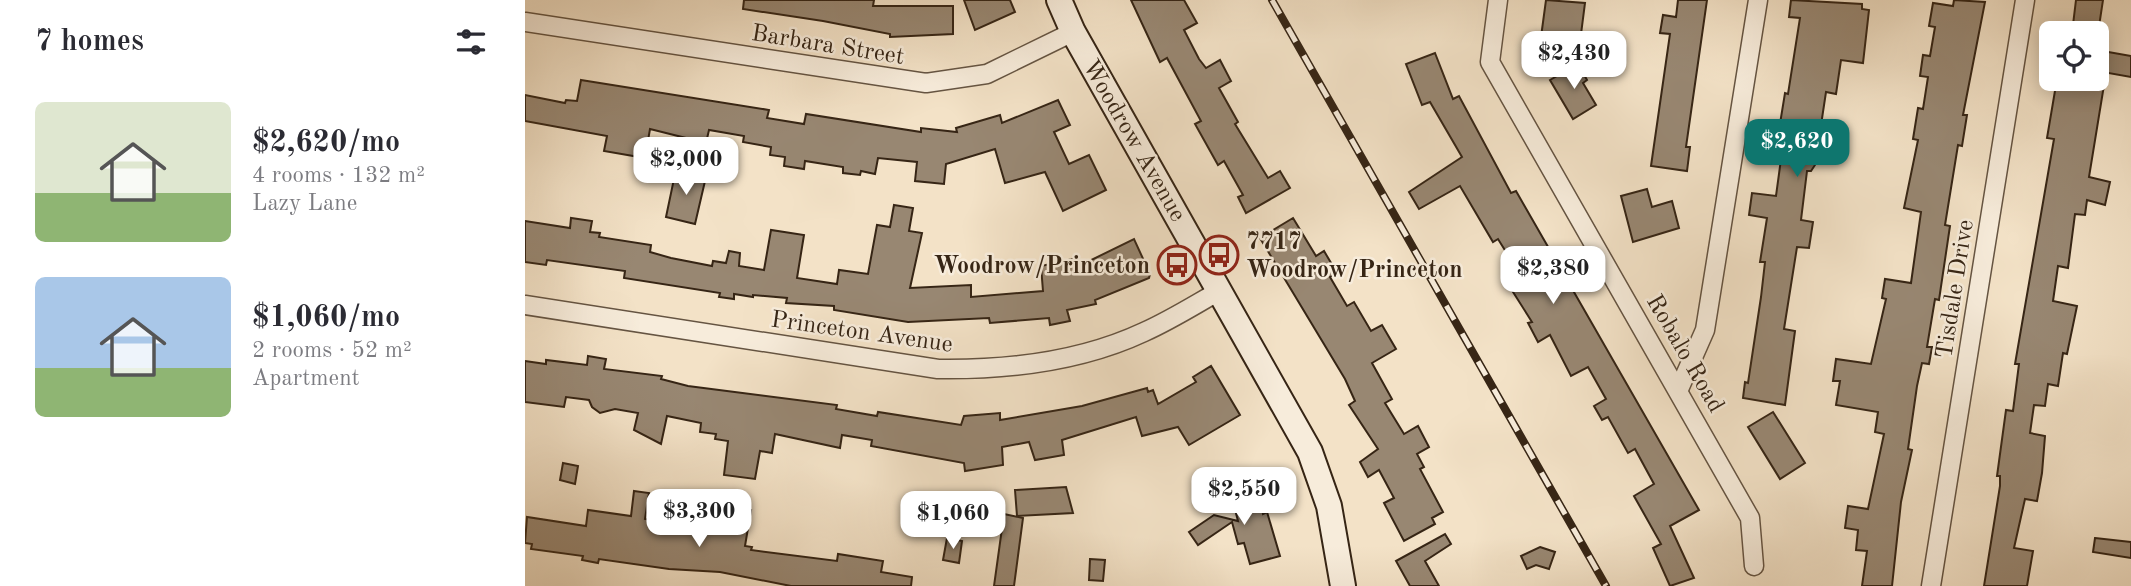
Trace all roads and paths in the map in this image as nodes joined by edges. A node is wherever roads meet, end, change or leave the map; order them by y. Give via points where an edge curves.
1 (1059, 0) edge
2 (1498, 0) edge
3 (1758, 0) edge
4 (2025, 0) edge
5 (525, 22) edge
6 (1073, 32) junction
7 (1221, 290) junction
8 (525, 305) edge
9 (1679, 389) junction
10 (1754, 566) dead end
11 (1343, 586) edge
12 (1931, 586) edge

1 - 6 street, Woodrow Avenue
2 - 9 street, Robalo Road via 1490,62
3 - 9 street via 1705,331
4 - 12 street, Tisdale Drive
5 - 6 street, Barbara Street via 926,83 987,74
6 - 7 street, Woodrow Avenue
7 - 8 street, Princeton Avenue via 1110,345 1045,362 972,370 938,369
7 - 11 street, Woodrow Avenue via 1310,452 1329,506
9 - 10 street, Robalo Road via 1750,518

